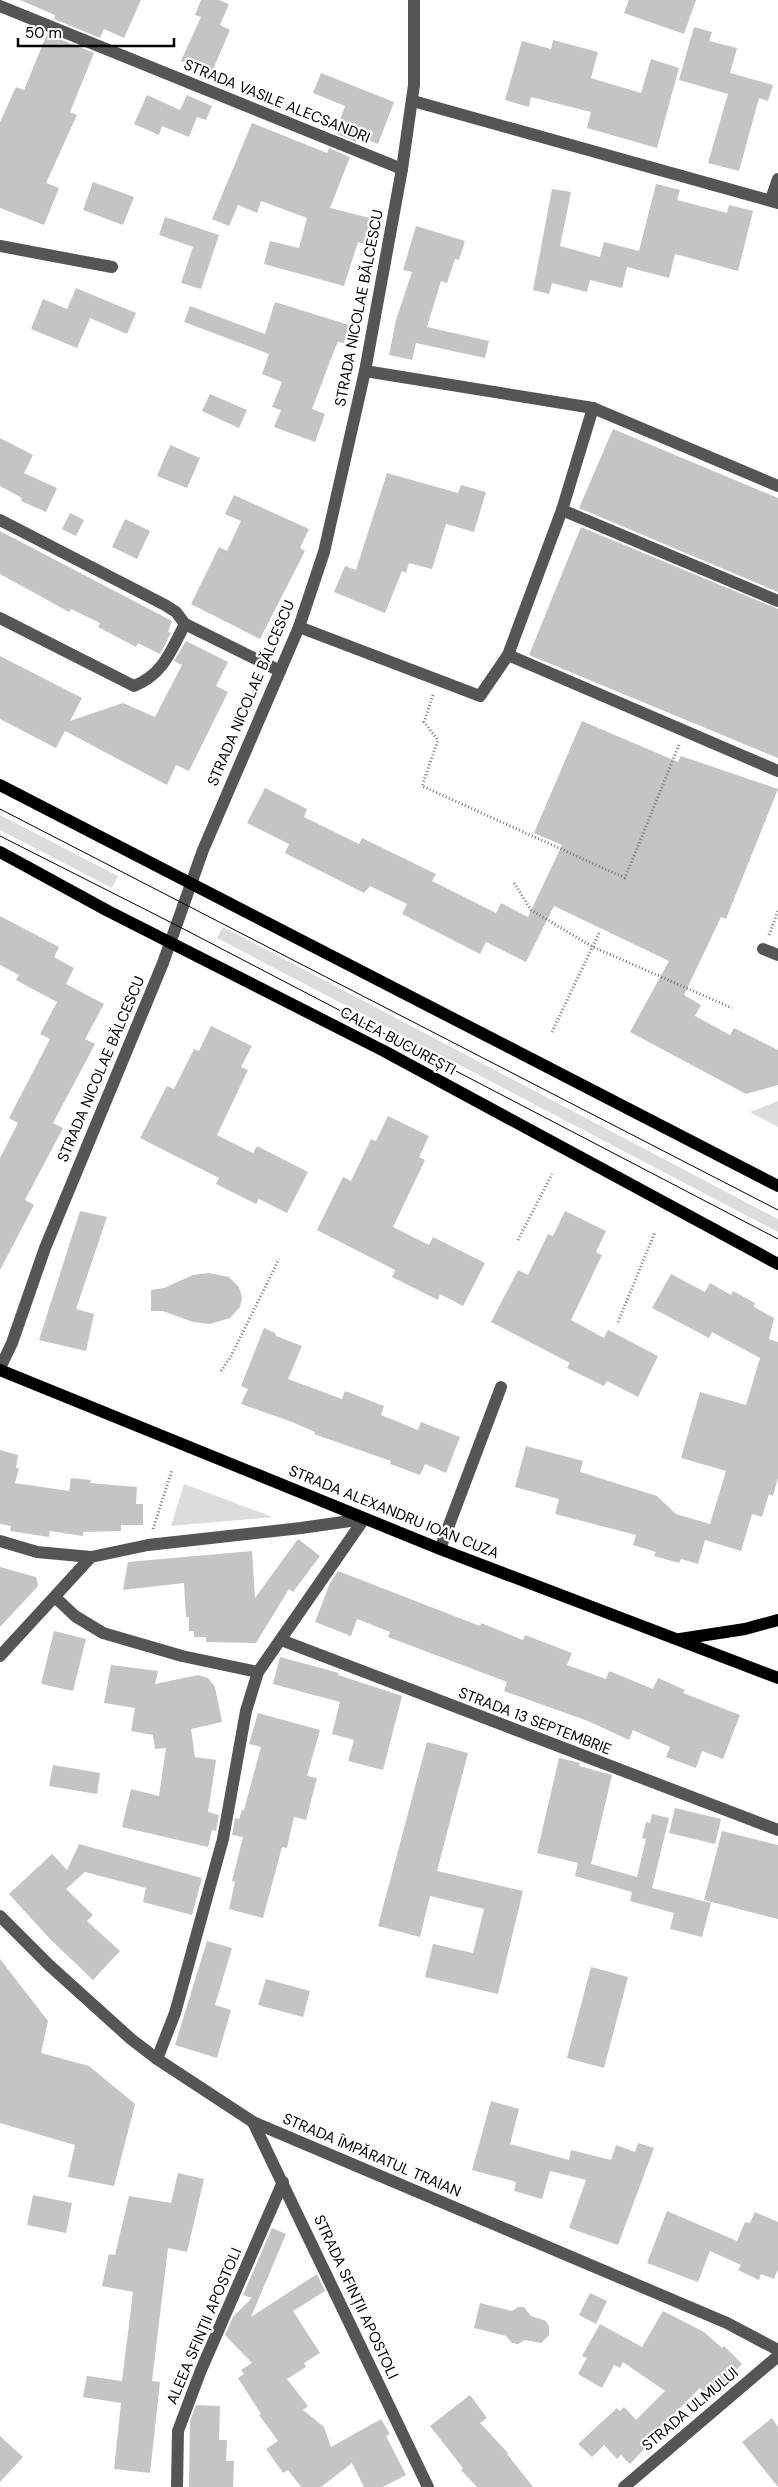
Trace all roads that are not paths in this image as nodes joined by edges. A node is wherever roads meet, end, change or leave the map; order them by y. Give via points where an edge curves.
1 (414, 0) edge
2 (0, 6) edge
3 (413, 101) junction
4 (402, 169) junction
5 (778, 179) edge
6 (774, 201) edge
7 (0, 246) edge
8 (112, 267) dead end
9 (365, 371) junction
10 (593, 408) junction
11 (778, 486) edge
12 (562, 510) junction
13 (0, 520) edge
14 (778, 601) edge
15 (0, 618) edge
16 (185, 624) junction
17 (299, 627) junction
18 (508, 655) junction
19 (280, 671) junction
20 (778, 771) edge
21 (0, 785) edge
22 (0, 852) edge
23 (191, 884) junction
24 (171, 942) junction
25 (763, 949) road end
26 (778, 955) edge
27 (778, 1186) edge
28 (778, 1264) edge
29 (0, 1369) edge
30 (501, 1387) dead end
31 (364, 1519) junction
32 (0, 1541) edge
33 (440, 1549) junction
34 (91, 1557) junction
35 (56, 1598) junction
36 (778, 1620) edge
37 (680, 1639) junction
38 (281, 1640) junction
39 (0, 1656) edge
40 (258, 1672) junction
41 (778, 1678) edge
42 (778, 1830) edge
43 (0, 1916) edge
44 (157, 2059) junction
45 (253, 2122) junction
46 (283, 2182) junction
47 (778, 2350) edge
48 (778, 2356) edge
49 (177, 2487) edge
50 (428, 2487) edge
51 (624, 2487) edge

1 - 3 street, STRADA NICOLAE BĂLCESCU
2 - 4 street, STRADA VASILE ALECSANDRI
3 - 4 street, STRADA NICOLAE BĂLCESCU
3 - 6 street
4 - 9 street, STRADA NICOLAE BĂLCESCU
5 - 6 street
7 - 8 street
9 - 10 street
9 - 17 street, STRADA NICOLAE BĂLCESCU via 324,552
10 - 11 street
10 - 12 street
12 - 14 street
12 - 18 street
13 - 16 street via 165,605 176,612
15 - 16 street via 134,686 159,672
16 - 19 street
17 - 18 street via 480,696
17 - 19 street, STRADA NICOLAE BĂLCESCU
18 - 20 street
19 - 23 street, STRADA NICOLAE BĂLCESCU via 241,757
21 - 23 main road
22 - 24 main road, CALEA BUCUREȘTI
23 - 24 street, STRADA NICOLAE BĂLCESCU
23 - 27 main road
24 - 28 main road, CALEA BUCUREȘTI via 384,1052
24 - 29 street, STRADA NICOLAE BĂLCESCU via 45,1248
25 - 26 street
29 - 31 main road, STRADA ALEXANDRU IOAN CUZA
30 - 33 street
31 - 33 main road, STRADA ALEXANDRU IOAN CUZA
31 - 34 street via 148,1545
31 - 38 street
32 - 34 street via 37,1552
33 - 37 main road, STRADA ALEXANDRU IOAN CUZA
34 - 35 street
35 - 39 street
35 - 40 street via 75,1616 103,1633 182,1656
36 - 37 main road via 745,1629
37 - 41 main road, STRADA ALEXANDRU IOAN CUZA
38 - 40 street
38 - 42 street, STRADA 13 SEPTEMBRIE
40 - 44 street via 246,1711 223,1839 175,2013
43 - 44 street, STRADA ÎMPĂRATUL TRAIAN via 76,1990
44 - 45 street, STRADA ÎMPĂRATUL TRAIAN
45 - 46 street, STRADA SFINȚII APOSTOLI
45 - 47 street, STRADA ÎMPĂRATUL TRAIAN via 727,2323
46 - 49 street, ALEEA SFINȚII APOSTOLI via 201,2370 178,2431
46 - 50 street, STRADA SFINȚII APOSTOLI
48 - 51 street, STRADA ULMULUI

